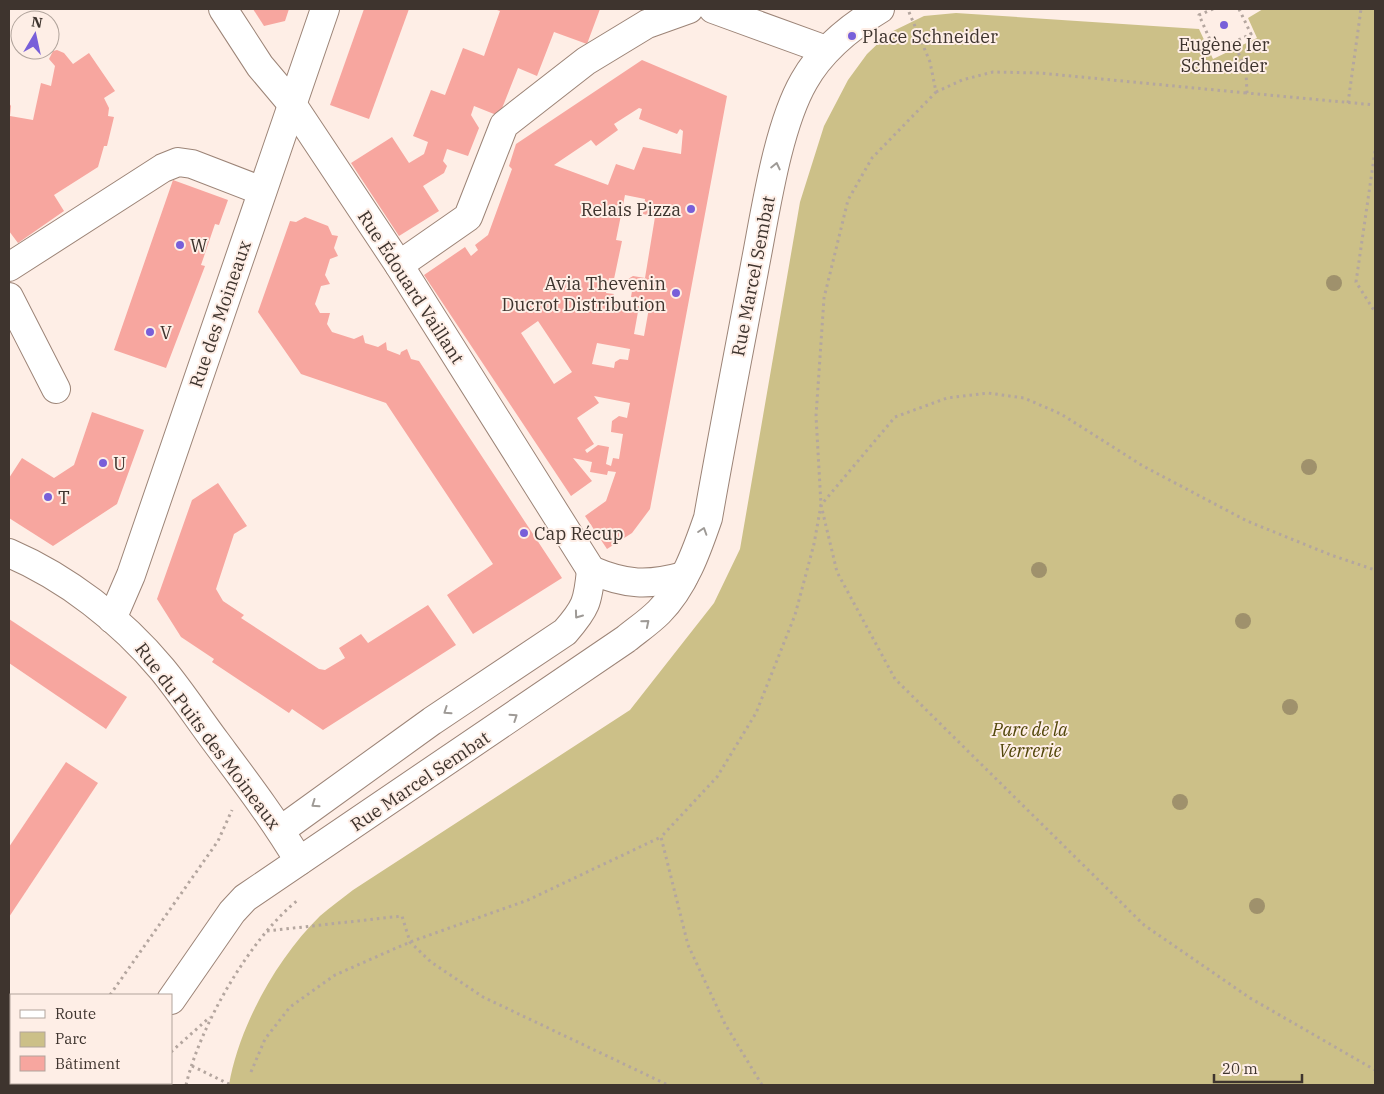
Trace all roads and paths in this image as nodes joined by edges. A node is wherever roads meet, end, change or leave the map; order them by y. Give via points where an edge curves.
1 (223, 9) edge
2 (325, 9) edge
3 (688, 9) edge
4 (713, 9) edge
5 (880, 9) edge
6 (1213, 9) edge
7 (1239, 9) edge
8 (1361, 9) edge
9 (909, 12) dead end
10 (1234, 42) junction
11 (826, 50) junction
12 (936, 92) junction
13 (1247, 92) junction
14 (1348, 103) junction
15 (292, 104) junction
16 (1375, 105) edge
17 (1375, 151) edge
18 (262, 191) junction
19 (399, 265) junction
20 (9, 267) edge
21 (9, 297) edge
22 (1375, 312) edge
23 (56, 389) dead end
24 (821, 505) junction
25 (9, 553) edge
26 (591, 570) junction
27 (1375, 570) edge
28 (684, 576) junction
29 (112, 618) junction
30 (234, 806) dead end
31 (281, 830) junction
32 (661, 837) junction
33 (299, 861) junction
34 (302, 897) dead end
35 (267, 931) junction
36 (410, 942) junction
37 (111, 994) edge
38 (172, 999) edge
39 (211, 1017) junction
40 (172, 1051) edge
41 (192, 1066) junction
42 (1375, 1070) edge
43 (250, 1072) dead end
44 (186, 1085) edge
45 (231, 1085) edge
46 (668, 1085) edge
47 (762, 1085) edge

1 - 15 street, Rue Édouard Vaillant via 260,66
2 - 15 street, Rue des Moineaux
3 - 19 street via 647,24 586,61 504,125 468,217
4 - 11 street
5 - 11 street, Rue Marcel Sembat via 855,24
6 - 10 path via 1199,16 1215,51
7 - 10 path via 1251,34
8 - 14 path
9 - 12 path via 930,62
10 - 13 path via 1246,72
28 -> 11 street, Rue Marcel Sembat via 708,518 765,211 785,126 804,81
12 - 13 path via 962,80 994,72 1040,73
12 - 24 path via 872,158 848,200 824,298 816,416
13 - 14 path
14 - 16 path
15 - 18 street, Rue des Moineaux
15 - 19 street, Rue Édouard Vaillant
17 - 22 path via 1356,282
18 - 20 street via 192,164 178,162 163,168
18 - 29 street, Rue des Moineaux via 131,575
19 - 26 street, Rue Édouard Vaillant
21 - 23 street
24 - 27 path via 895,417 947,398 988,393 1024,398 1061,414 1143,466 1247,521
24 - 32 path via 796,614 756,713 716,778
24 - 42 path via 837,572 895,679 1144,925 1250,998
25 - 29 street, Rue du Puits des Moineaux via 65,583
26 - 28 street via 622,582 645,584
26 -> 31 street via 589,598 581,614 565,632 432,721
33 -> 28 street, Rue Marcel Sembat via 626,639 660,611
29 - 31 street, Rue du Puits des Moineaux via 162,670
30 - 37 path via 218,842
31 - 33 street, Rue du Puits des Moineaux
32 - 36 path via 528,900
32 - 47 path via 688,944 725,1024
33 - 38 street, Rue Marcel Sembat via 245,898 232,912
34 - 35 path
35 - 36 path via 402,916
35 - 39 path
36 - 43 path via 335,975 290,1007 265,1039
36 - 46 path via 431,962 484,997
39 - 40 path
39 - 41 path
41 - 44 path
41 - 45 path

